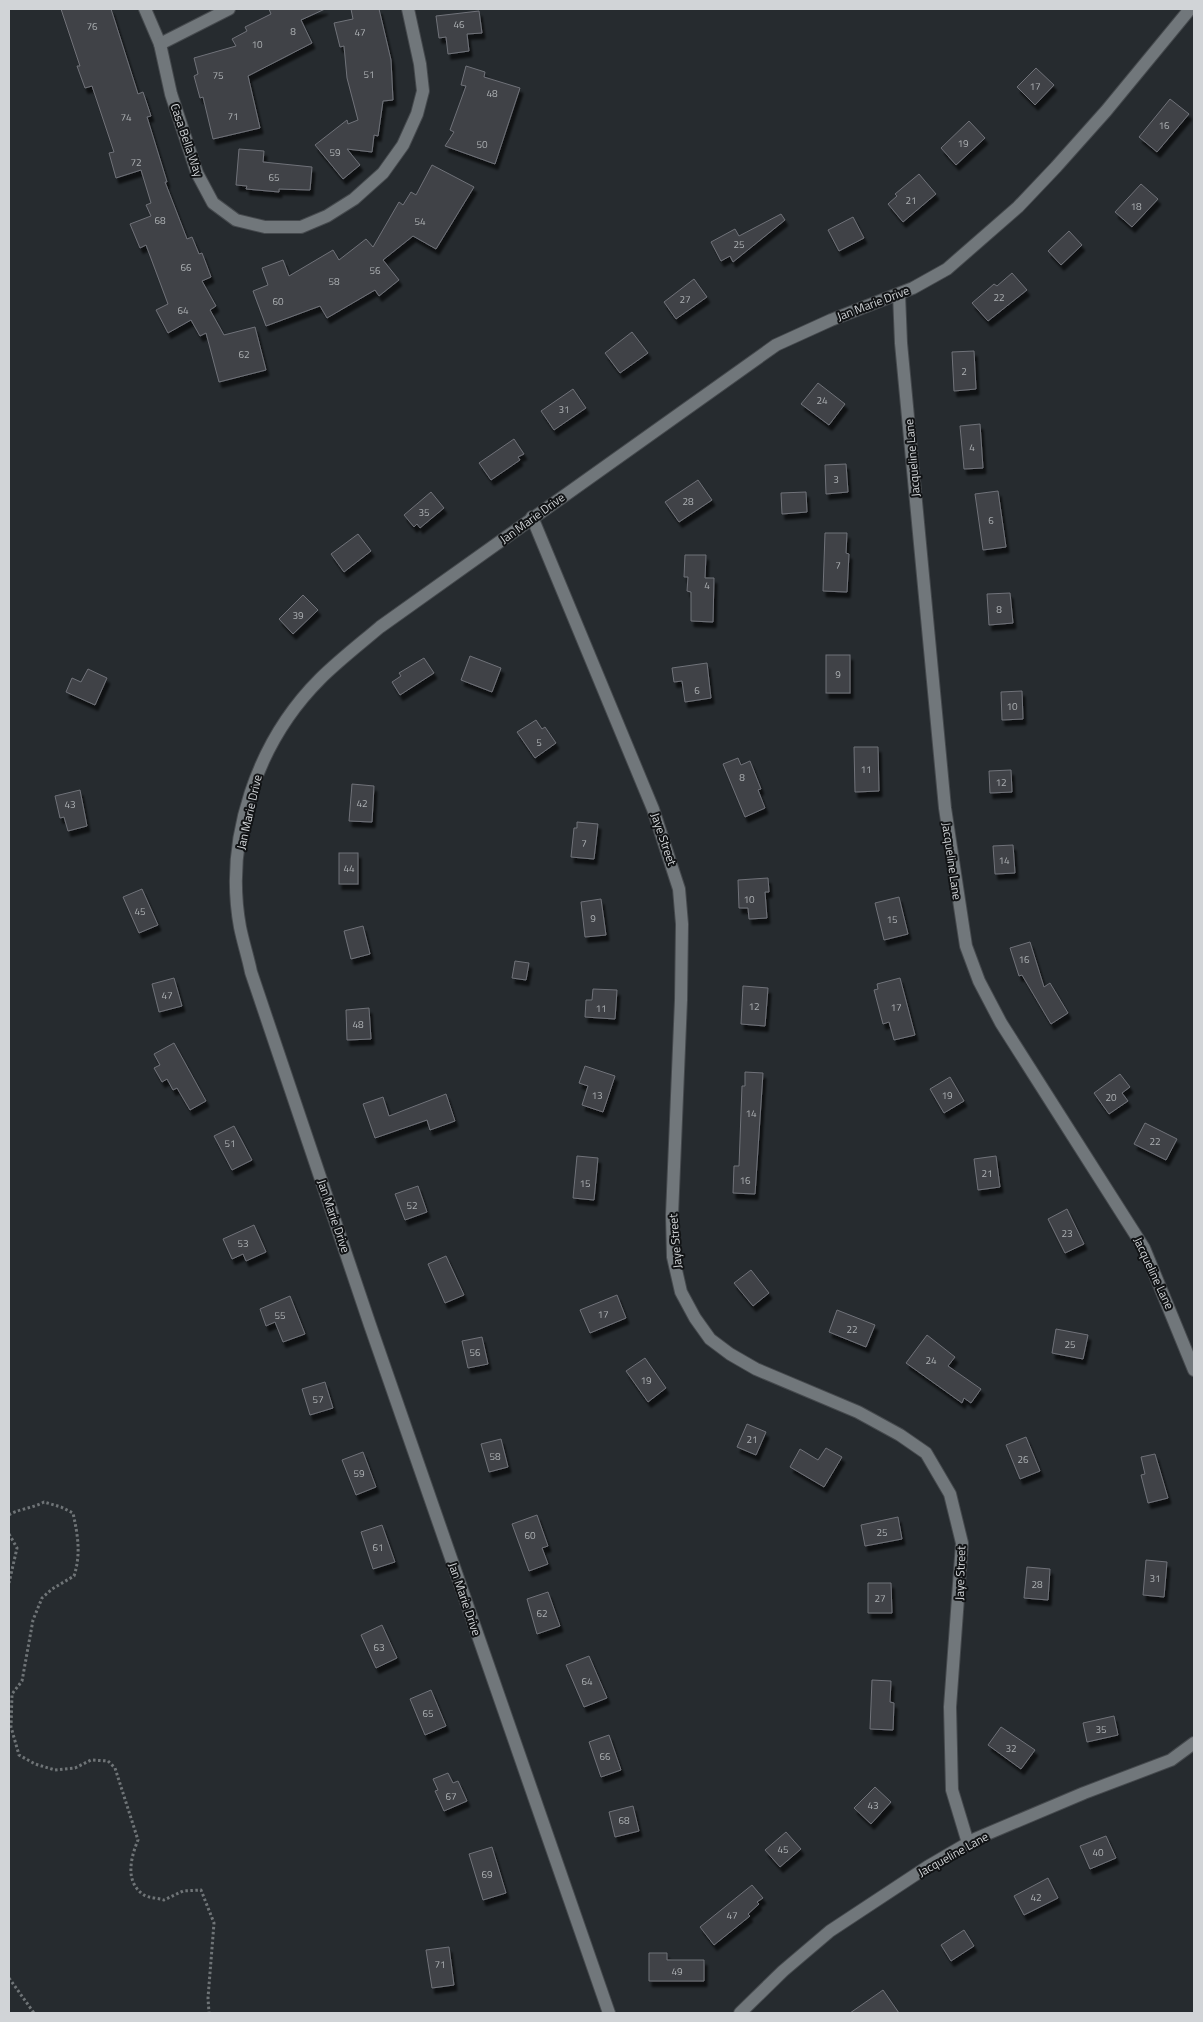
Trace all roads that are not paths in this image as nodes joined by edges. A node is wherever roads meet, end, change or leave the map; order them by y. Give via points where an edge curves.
1 (145, 9) edge
2 (229, 9) edge
3 (408, 9) edge
4 (1190, 9) edge
5 (160, 44) junction
6 (899, 294) junction
7 (532, 517) junction
8 (1194, 1370) edge
9 (1194, 1743) edge
10 (968, 1843) junction
11 (610, 2013) edge
12 (740, 2013) edge

1 - 5 street, Casa Bella Way
2 - 5 street
3 - 5 street, Casa Bella Way via 423,91 403,145 383,173 354,198 327,216 301,227 265,227 236,220 213,203 197,173 171,94
4 - 6 street, Jan Marie Drive via 1106,111 1018,207 947,269
6 - 7 street, Jan Marie Drive via 831,320 776,346
6 - 8 street, Jacqueline Lane via 945,808 966,946 1001,1023 1144,1248
7 - 10 street, Jaye Street via 653,809 679,889 681,1000 672,1215 673,1257 681,1292 710,1339 756,1370 858,1412 900,1435 926,1453 950,1494 962,1543 950,1707 952,1790
7 - 11 street, Jan Marie Drive via 380,627 319,680 300,702 262,760 250,794 239,850 238,906 251,972 277,1050
9 - 10 street, Jacqueline Lane via 1171,1760
10 - 12 street, Jacqueline Lane via 830,1931

